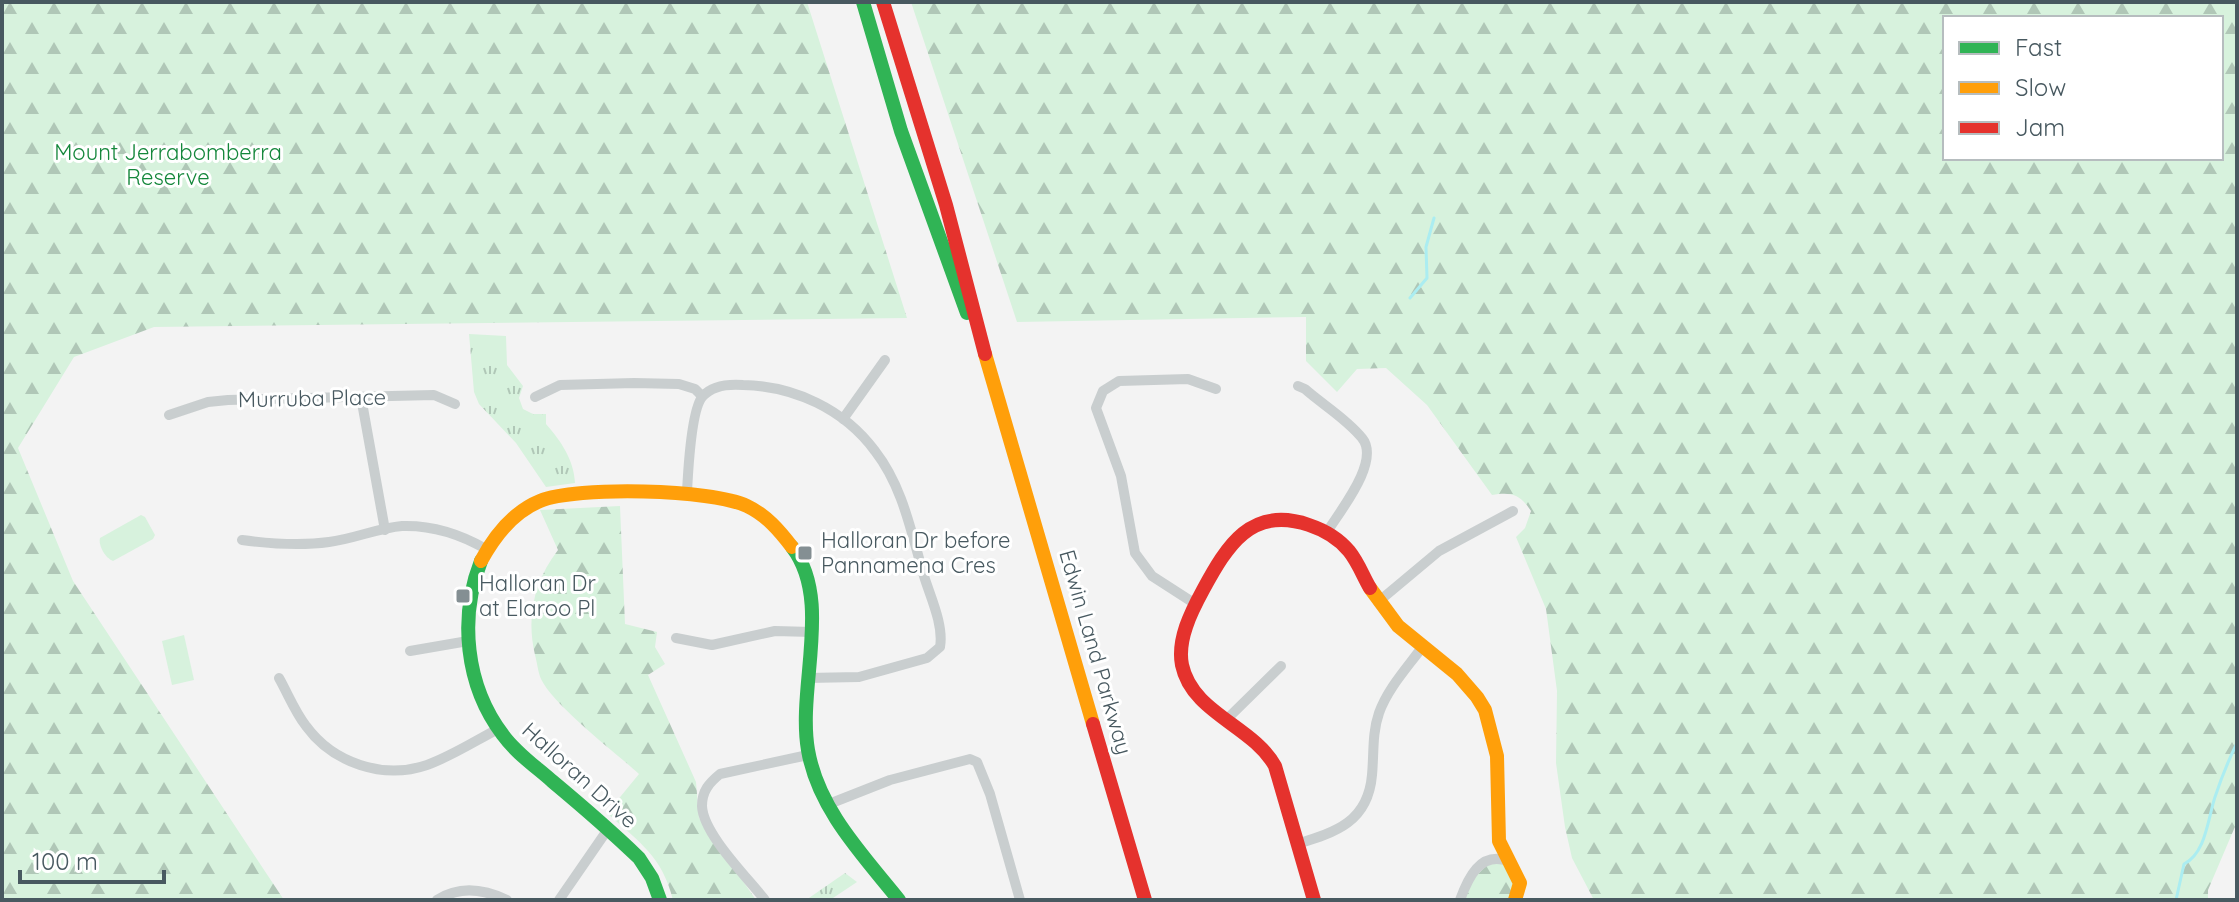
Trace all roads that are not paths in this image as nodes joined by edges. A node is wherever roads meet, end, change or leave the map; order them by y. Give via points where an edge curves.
1 (863, 2) edge
2 (883, 2) edge
3 (885, 360) dead end
4 (1298, 386) dead end
5 (1216, 389) dead end
6 (702, 396) junction
7 (361, 397) junction
8 (535, 397) dead end
9 (455, 404) dead end
10 (169, 415) dead end
11 (1003, 417) junction
12 (843, 419) junction
13 (687, 492) junction
14 (1513, 511) dead end
15 (385, 530) junction
16 (1327, 532) junction
17 (242, 540) dead end
18 (486, 549) junction
19 (1378, 602) junction
20 (1197, 605) junction
21 (812, 632) junction
22 (676, 638) dead end
23 (468, 641) junction
24 (1423, 646) junction
25 (410, 651) dead end
26 (1281, 666) dead end
27 (279, 678) dead end
28 (807, 678) junction
29 (1227, 719) junction
30 (498, 729) junction
31 (808, 755) junction
32 (829, 804) junction
33 (1498, 827) junction
34 (608, 829) junction
35 (1297, 844) junction
36 (1508, 861) junction
37 (1482, 862) junction
38 (437, 900) edge
39 (507, 900) edge
40 (559, 900) edge
41 (660, 900) edge
42 (765, 900) edge
43 (899, 900) edge
44 (1020, 900) edge
45 (1145, 900) edge
46 (1314, 900) edge
47 (1460, 900) edge
48 (1515, 900) edge

1 - 11 street, Edwin Land Parkway via 901,131
2 - 11 street, Edwin Land Parkway via 942,190
3 - 12 street
4 - 16 street via 1362,438 1367,450 1366,467
5 - 20 street via 1188,379 1119,381 1103,391 1096,408 1118,466 1135,553 1152,576
6 - 8 street via 679,384 634,383 560,385
6 - 12 street via 727,385 772,388 819,403
6 - 13 street
7 - 9 street, Murruba Place via 434,395
7 - 10 street, Murruba Place via 220,400
7 - 15 street
11 - 45 street, Edwin Land Parkway
12 - 28 street via 874,448 897,487 941,643 927,658 859,677
13 - 18 street, Halloran Drive via 555,496 506,523
13 - 21 street, Halloran Drive via 746,504 786,537 811,588
14 - 19 street via 1439,551
15 - 17 street via 306,544
15 - 18 street via 435,528
16 - 19 street via 1350,552
16 - 20 street via 1292,522 1254,525 1229,548
18 - 23 street, Halloran Drive via 471,597
19 - 24 street
20 - 29 street via 1181,649 1182,665 1193,688
21 - 22 street via 775,631 712,645
21 - 28 street, Halloran Drive
23 - 25 street
23 - 30 street, Halloran Drive
24 - 33 street via 1463,679 1485,710 1495,750
24 - 35 street via 1385,697 1369,794 1359,812 1334,832
26 - 29 street
27 - 30 street via 317,739 341,758 369,767 420,767
28 - 31 street, Halloran Drive via 803,718
29 - 35 street via 1271,758
30 - 34 street, Halloran Drive
31 - 32 street, Halloran Drive
31 - 42 street via 720,774 703,796 703,812 713,833
32 - 43 street, Halloran Drive
32 - 44 street via 903,776 970,759 977,762
33 - 36 street
33 - 37 street
34 - 40 street
34 - 41 street, Halloran Drive via 639,858
35 - 46 street
36 - 37 street
36 - 48 street via 1520,878
37 - 47 street
38 - 39 street via 464,890 488,891

